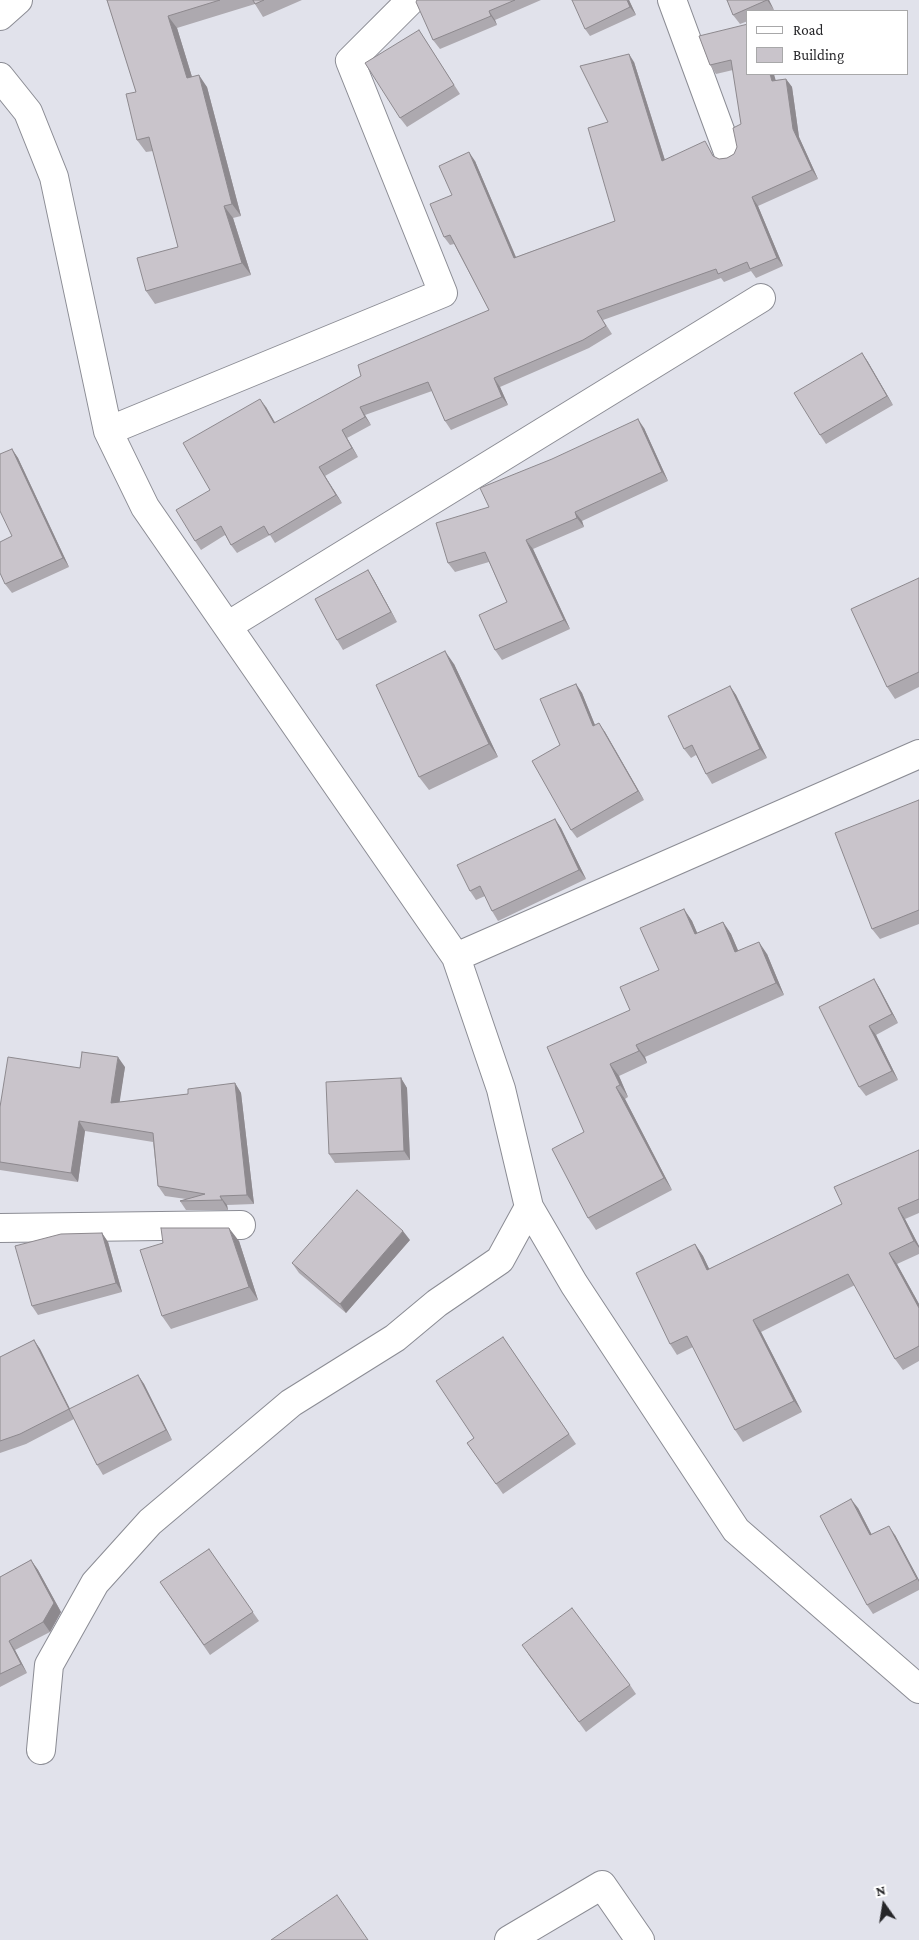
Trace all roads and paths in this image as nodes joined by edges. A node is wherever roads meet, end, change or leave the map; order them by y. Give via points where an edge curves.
1 (18, 0) edge
2 (412, 0) edge
3 (672, 0) edge
4 (0, 16) edge
5 (0, 77) edge
6 (728, 152) dead end
7 (761, 298) dead end
8 (108, 431) junction
9 (229, 625) junction
10 (919, 754) edge
11 (456, 957) junction
12 (529, 1207) junction
13 (241, 1225) dead end
14 (0, 1228) edge
15 (919, 1689) edge
16 (41, 1750) dead end
17 (509, 1940) edge
18 (640, 1940) edge

1 - 4 street
2 - 8 street via 350,61 443,293
3 - 6 street
5 - 8 street via 28,112 54,177
7 - 9 street
8 - 9 street via 145,506
9 - 11 street
10 - 11 street
11 - 12 street via 501,1089
12 - 15 street via 574,1284 736,1530
12 - 16 street via 500,1260 437,1303 395,1338 291,1403 150,1522 96,1583 49,1665
13 - 14 street
17 - 18 street via 602,1885

